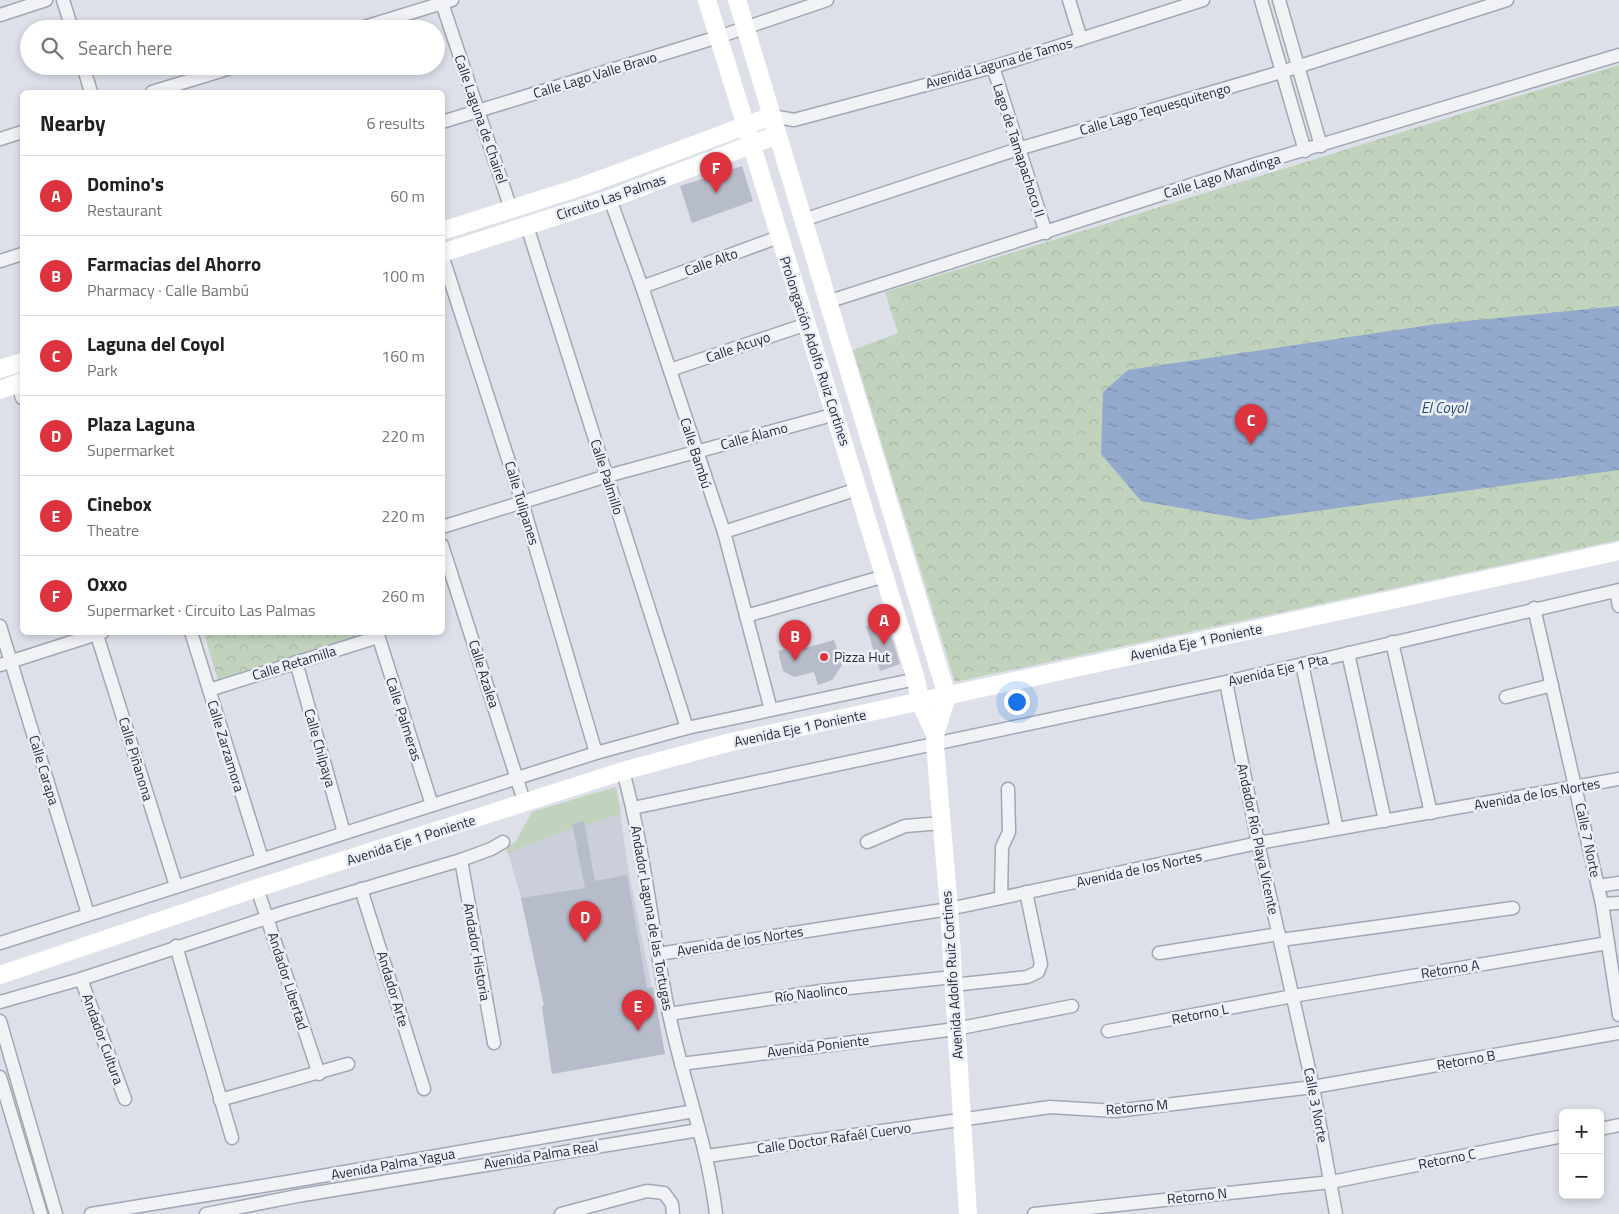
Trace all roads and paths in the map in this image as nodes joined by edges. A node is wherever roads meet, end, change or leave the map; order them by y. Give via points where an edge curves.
1 (46, 0) edge
2 (63, 0) edge
3 (707, 0) edge
4 (737, 0) edge
5 (827, 0) edge
6 (1069, 0) edge
7 (1204, 0) edge
8 (1260, 0) edge
9 (1279, 0) edge
10 (1507, 0) edge
11 (445, 1) edge
12 (1169, 5) edge
13 (0, 15) edge
14 (69, 20) edge
15 (386, 20) edge
16 (746, 27) junction
17 (718, 37) junction
18 (1081, 39) junction
19 (1619, 55) edge
20 (1297, 66) junction
21 (993, 67) junction
22 (1281, 72) junction
23 (86, 75) edge
24 (208, 75) edge
25 (90, 90) edge
26 (159, 90) edge
27 (478, 112) junction
28 (772, 116) junction
29 (794, 120) junction
30 (445, 121) edge
31 (746, 125) junction
32 (20, 133) edge
33 (777, 135) junction
34 (0, 139) edge
35 (752, 146) junction
36 (1321, 146) junction
37 (1018, 149) junction
38 (1305, 150) junction
39 (610, 199) junction
40 (511, 209) junction
41 (803, 220) junction
42 (527, 226) junction
43 (445, 230) edge
44 (1046, 233) junction
45 (779, 237) junction
46 (445, 253) edge
47 (20, 255) edge
48 (0, 261) edge
49 (445, 263) edge
50 (642, 287) junction
51 (827, 302) junction
52 (807, 324) junction
53 (20, 363) edge
54 (0, 369) edge
55 (670, 370) junction
56 (20, 388) edge
57 (0, 390) edge
58 (836, 414) junction
59 (865, 426) junction
60 (842, 433) junction
61 (695, 451) junction
62 (607, 476) junction
63 (858, 489) junction
64 (522, 502) junction
65 (445, 526) edge
66 (724, 532) junction
67 (1619, 551) edge
68 (445, 554) edge
69 (905, 555) junction
70 (883, 570) junction
71 (1617, 590) edge
72 (1619, 606) edge
73 (1534, 608) junction
74 (746, 616) junction
75 (0, 626) edge
76 (92, 635) edge
77 (99, 635) edge
78 (192, 635) edge
79 (377, 635) edge
80 (1392, 642) junction
81 (1348, 653) junction
82 (296, 662) junction
83 (6, 663) edge
84 (1302, 664) junction
85 (916, 679) junction
86 (1226, 682) junction
87 (1552, 685) junction
88 (209, 690) junction
89 (947, 696) junction
90 (1506, 697) dead end
91 (920, 702) junction
92 (771, 710) junction
93 (687, 728) junction
94 (935, 740) junction
95 (596, 753) junction
96 (623, 771) junction
97 (1619, 779) edge
98 (517, 780) junction
99 (1576, 787) junction
100 (1008, 789) dead end
101 (526, 804) junction
102 (432, 805) junction
103 (633, 808) junction
104 (1431, 813) junction
105 (1385, 821) junction
106 (942, 823) junction
107 (1337, 829) junction
108 (344, 833) junction
109 (502, 842) dead end
110 (867, 842) dead end
111 (1258, 843) junction
112 (262, 859) junction
113 (461, 860) junction
114 (1619, 883) edge
115 (176, 886) junction
116 (1598, 886) junction
117 (258, 888) junction
118 (361, 889) junction
119 (1026, 892) junction
120 (1001, 898) junction
121 (1619, 903) edge
122 (1602, 904) junction
123 (1513, 908) dead end
124 (948, 909) junction
125 (88, 914) junction
126 (267, 918) junction
127 (1280, 937) junction
128 (1, 938) edge
129 (1608, 943) junction
130 (176, 946) junction
131 (1158, 953) dead end
132 (658, 954) junction
133 (0, 975) edge
134 (81, 979) junction
135 (953, 981) junction
136 (1293, 996) junction
137 (0, 1002) edge
138 (1072, 1006) dead end
139 (669, 1014) junction
140 (1619, 1015) edge
141 (0, 1020) edge
142 (956, 1029) junction
143 (1108, 1032) dead end
144 (1619, 1033) edge
145 (494, 1043) dead end
146 (348, 1064) dead end
147 (680, 1064) junction
148 (319, 1074) junction
149 (0, 1077) edge
150 (1313, 1087) junction
151 (424, 1089) dead end
152 (125, 1099) dead end
153 (220, 1100) junction
154 (694, 1111) junction
155 (961, 1120) junction
156 (1619, 1125) edge
157 (1604, 1127) edge
158 (699, 1130) junction
159 (1559, 1137) edge
160 (232, 1138) dead end
161 (499, 1145) junction
162 (707, 1156) junction
163 (502, 1162) junction
164 (293, 1181) junction
165 (1331, 1182) junction
166 (297, 1196) junction
167 (41, 1214) edge
168 (56, 1214) edge
169 (91, 1214) edge
170 (206, 1214) edge
171 (561, 1214) edge
172 (673, 1214) edge
173 (716, 1214) edge
174 (968, 1214) edge
175 (1034, 1214) edge
176 (1336, 1214) edge

1 - 13 street
2 - 14 street
3 - 17 street, Prolongación Adolfo Ruiz Cortines
4 - 16 street, Prolongación Adolfo Ruiz Cortines
5 - 16 street, Calle Lago Valle Bravo
6 - 18 street
7 - 12 street, Avenida Laguna de Tamos
8 - 22 street
9 - 20 street
10 - 20 street, Calle Lago Tequesquitengo
11 - 15 street
11 - 27 street, Calle Laguna de Chairel
12 - 18 street, Avenida Laguna de Tamos
16 - 17 street, Calle Lago Valle Bravo
16 - 28 street, Prolongación Adolfo Ruiz Cortines
17 - 27 street, Calle Lago Valle Bravo
17 - 31 street, Prolongación Adolfo Ruiz Cortines
18 - 21 street, Avenida Laguna de Tamos
19 - 36 street, Calle Lago Mandinga
20 - 22 street, Calle Lago Tequesquitengo
20 - 36 street
21 - 29 street, Avenida Laguna de Tamos
21 - 37 street, Lago de Tamapachoco II
22 - 37 street, Calle Lago Tequesquitengo
22 - 38 street
23 - 25 street
24 - 26 street
27 - 30 street, Calle Lago Valle Bravo
27 - 40 street, Calle Laguna de Chairel
28 - 29 street, Avenida Laguna de Tamos
28 - 31 street, Circuito Las Palmas
28 - 33 street, Prolongación Adolfo Ruiz Cortines
29 - 33 street, Avenida Laguna de Tamos
31 - 35 street, Prolongación Adolfo Ruiz Cortines
31 - 40 street, Circuito Las Palmas via 583,186
32 - 34 street
33 - 35 street, Circuito Las Palmas
33 - 41 street, Prolongación Adolfo Ruiz Cortines
35 - 39 street, Circuito Las Palmas
35 - 45 street, Prolongación Adolfo Ruiz Cortines
36 - 38 street, Calle Lago Mandinga
37 - 41 street, Calle Lago Tequesquitengo
37 - 44 street, Lago de Tamapachoco II
38 - 44 street, Calle Lago Mandinga
39 - 42 street, Circuito Las Palmas
39 - 50 street, Calle Bambú
40 - 43 street, Circuito Las Palmas
41 - 51 street, Prolongación Adolfo Ruiz Cortines
42 - 46 street, Circuito Las Palmas
42 - 62 street, Calle Palmillo
44 - 51 street, Calle Lago Mandinga
45 - 50 street, Calle Alto
45 - 52 street, Prolongación Adolfo Ruiz Cortines
47 - 48 street
49 - 64 street, Calle Tulipanes
50 - 55 street, Calle Bambú
51 - 59 street, Prolongación Adolfo Ruiz Cortines
52 - 55 street, Calle Acuyo
52 - 58 street, Prolongación Adolfo Ruiz Cortines
53 - 54 street
55 - 61 street, Calle Bambú
56 - 57 street
58 - 60 street, Prolongación Adolfo Ruiz Cortines
58 - 61 street, Calle Álamo
59 - 60 street
59 - 69 street, Prolongación Adolfo Ruiz Cortines
60 - 63 street, Prolongación Adolfo Ruiz Cortines
61 - 62 street, Calle Álamo
61 - 66 street, Calle Bambú
62 - 64 street, Calle Álamo
62 - 93 street, Calle Palmillo
63 - 66 street
63 - 70 street, Prolongación Adolfo Ruiz Cortines
64 - 65 street, Calle Álamo
64 - 95 street, Calle Tulipanes
66 - 74 street, Calle Bambú
67 - 89 street, Avenida Eje 1 Poniente
68 - 98 street, Calle Azalea
69 - 70 street
69 - 89 street, Prolongación Adolfo Ruiz Cortines
70 - 74 street
70 - 85 street, Prolongación Adolfo Ruiz Cortines
71 - 72 street
71 - 73 street, Avenida Eje 1 Pta
73 - 80 street, Avenida Eje 1 Pta
73 - 87 street, Calle 7 Norte
74 - 92 street, Calle Bambú
75 - 83 street, Calle Carapa
76 - 83 street
77 - 115 street, Calle Piñanona
78 - 88 street, Calle Zarzamora
79 - 82 street, Calle Retamilla
79 - 102 street, Calle Palmeras
80 - 81 street, Avenida Eje 1 Pta
80 - 104 street
81 - 84 street, Avenida Eje 1 Pta
81 - 105 street
82 - 88 street, Calle Retamilla
82 - 108 street, Calle Chilpaya
83 - 125 street, Calle Carapa
84 - 86 street, Avenida Eje 1 Pta
84 - 107 street
85 - 91 street, Prolongación Adolfo Ruiz Cortines
85 - 92 street, Avenida Eje 1 Poniente
86 - 94 street, Avenida Eje 1 Pta
86 - 111 street, Andador Río Playa Vicente
87 - 90 street
87 - 99 street, Calle 7 Norte
88 - 112 street, Calle Zarzamora
89 - 91 street, Avenida Eje 1 Poniente
89 - 94 street, Avenida Adolfo Ruiz Cortines
91 - 94 street, Avenida Adolfo Ruiz Cortines
91 - 96 street, Avenida Eje 1 Poniente via 731,742
92 - 93 street, Avenida Eje 1 Poniente
93 - 95 street, Avenida Eje 1 Poniente
94 - 103 street, Avenida Eje 1 Pta
94 - 106 street, Avenida Adolfo Ruiz Cortines
95 - 98 street, Avenida Eje 1 Poniente
96 - 101 street, Avenida Eje 1 Poniente
96 - 103 street, Andador Laguna de las Tortugas
97 - 99 street, Avenida de los Nortes
98 - 101 street, Calle Azalea
98 - 102 street, Avenida Eje 1 Poniente
99 - 104 street, Avenida de los Nortes
99 - 116 street, Calle 7 Norte
100 - 120 street via 1008,832 1002,847
101 - 117 street, Avenida Eje 1 Poniente
102 - 108 street, Avenida Eje 1 Poniente
103 - 132 street, Andador Laguna de las Tortugas
104 - 105 street, Avenida de los Nortes
105 - 107 street, Avenida de los Nortes
106 - 110 street via 905,826
106 - 124 street, Avenida Adolfo Ruiz Cortines
107 - 111 street, Avenida de los Nortes
108 - 112 street, Avenida Eje 1 Poniente
109 - 113 street
111 - 119 street, Avenida de los Nortes
111 - 127 street, Andador Río Playa Vicente
112 - 115 street, Avenida Eje 1 Poniente
113 - 118 street
113 - 145 street, Andador Historia
114 - 116 street
115 - 125 street, Avenida Eje 1 Poniente
116 - 122 street, Calle 7 Norte
117 - 126 street, Andador Libertad
117 - 133 street, Avenida Eje 1 Poniente
118 - 126 street
118 - 151 street, Andador Arte
119 - 120 street, Avenida de los Nortes
119 - 135 street, Río Naolinco via 1041,964 1038,972 1027,977
120 - 124 street, Avenida de los Nortes
121 - 122 street
122 - 129 street, Calle 7 Norte
123 - 127 street
124 - 132 street, Avenida de los Nortes
124 - 135 street, Avenida Adolfo Ruiz Cortines
125 - 128 street, Avenida Eje 1 Poniente
126 - 130 street
126 - 148 street, Andador Libertad
127 - 131 street
127 - 136 street, Andador Río Playa Vicente
129 - 136 street, Retorno A
129 - 140 street, Calle 7 Norte
130 - 134 street
130 - 153 street
132 - 139 street, Andador Laguna de las Tortugas
134 - 137 street
134 - 152 street, Andador Cultura
135 - 139 street, Río Naolinco via 820,991
135 - 142 street, Avenida Adolfo Ruiz Cortines
136 - 143 street, Retorno L
136 - 150 street, Calle 3 Norte
138 - 142 street
139 - 147 street, Andador Laguna de las Tortugas
141 - 168 street
142 - 147 street, Avenida Poniente
142 - 155 street, Avenida Adolfo Ruiz Cortines
144 - 150 street, Retorno B
146 - 148 street
147 - 154 street, Andador Laguna de las Tortugas
148 - 153 street
149 - 167 street
150 - 155 street, Retorno M via 1116,1111 1050,1107
150 - 165 street, Calle 3 Norte
153 - 160 street
154 - 158 street, Andador Laguna de las Tortugas
154 - 161 street, Avenida Palma Yagua
155 - 162 street, Calle Doctor Rafaél Cuervo
155 - 174 street, Avenida Adolfo Ruiz Cortines
156 - 157 street
158 - 162 street, Andador Laguna de las Tortugas
158 - 163 street, Avenida Palma Real
159 - 165 street, Retorno C
161 - 163 street
161 - 164 street, Avenida Palma Yagua
162 - 173 street, Andador Laguna de las Tortugas
163 - 166 street, Avenida Palma Real
164 - 166 street
164 - 169 street, Avenida Palma Yagua
165 - 175 street, Retorno N
165 - 176 street, Calle 3 Norte
166 - 170 street, Avenida Palma Real
171 - 172 street via 647,1191 664,1193 672,1204

